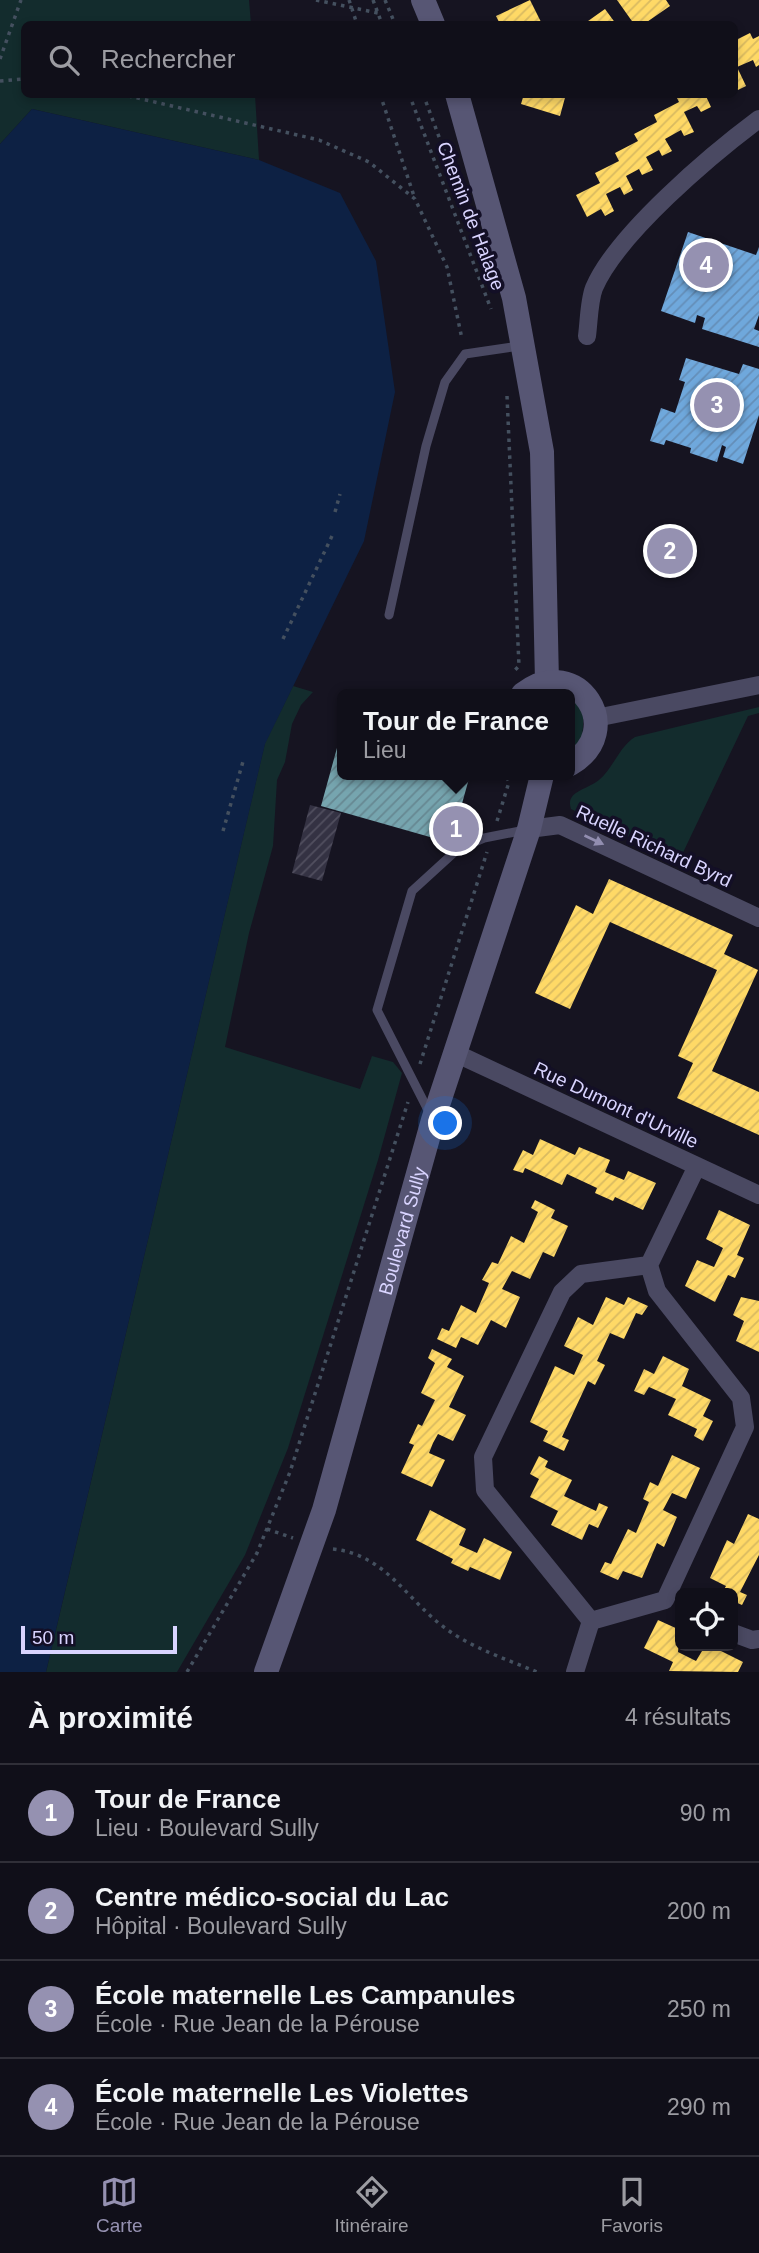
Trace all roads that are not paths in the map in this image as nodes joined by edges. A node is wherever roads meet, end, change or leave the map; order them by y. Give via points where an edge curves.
1 (423, 0) edge
2 (432, 21) edge
3 (458, 98) edge
4 (759, 120) edge
5 (587, 336) dead end
6 (515, 346) junction
7 (389, 615) dead end
8 (547, 682) junction
9 (759, 685) edge
10 (533, 689) edge
11 (596, 718) junction
12 (575, 761) edge
13 (541, 780) edge
14 (529, 829) junction
15 (759, 918) edge
16 (455, 1053) junction
17 (433, 1120) junction
18 (697, 1166) junction
19 (759, 1195) edge
20 (649, 1265) junction
21 (304, 1568) junction
22 (672, 1604) edge
23 (592, 1621) junction
24 (738, 1635) edge
25 (759, 1639) edge
26 (266, 1672) edge
27 (278, 1672) edge
28 (575, 1672) edge

1 - 2 main road
3 - 6 main road via 514,298
4 - 5 street via 665,200 618,253 594,288
6 - 7 lane via 465,354 445,382 426,446
6 - 8 main road via 542,452
8 - 10 main road
8 - 11 main road via 573,686 584,694
9 - 11 street
11 - 12 main road via 591,745
13 - 14 main road, Boulevard Sully
14 -> 15 street, Ruelle Richard Byrd via 560,825
14 - 16 main road, Boulevard Sully
14 - 17 lane via 458,849 412,891 377,1010
16 - 17 main road, Boulevard Sully
16 - 18 street, Rue Dumont d'Urville
17 - 21 main road, Boulevard Sully
18 - 19 street, Rue Dumont d'Urville
18 - 20 street
20 - 22 street via 657,1291 741,1398 745,1427
20 - 23 street via 581,1274 562,1292 483,1457 485,1490
21 - 26 main road, Boulevard Sully
21 - 27 main road, Boulevard Sully
22 - 23 street
23 - 28 street
24 - 25 street

